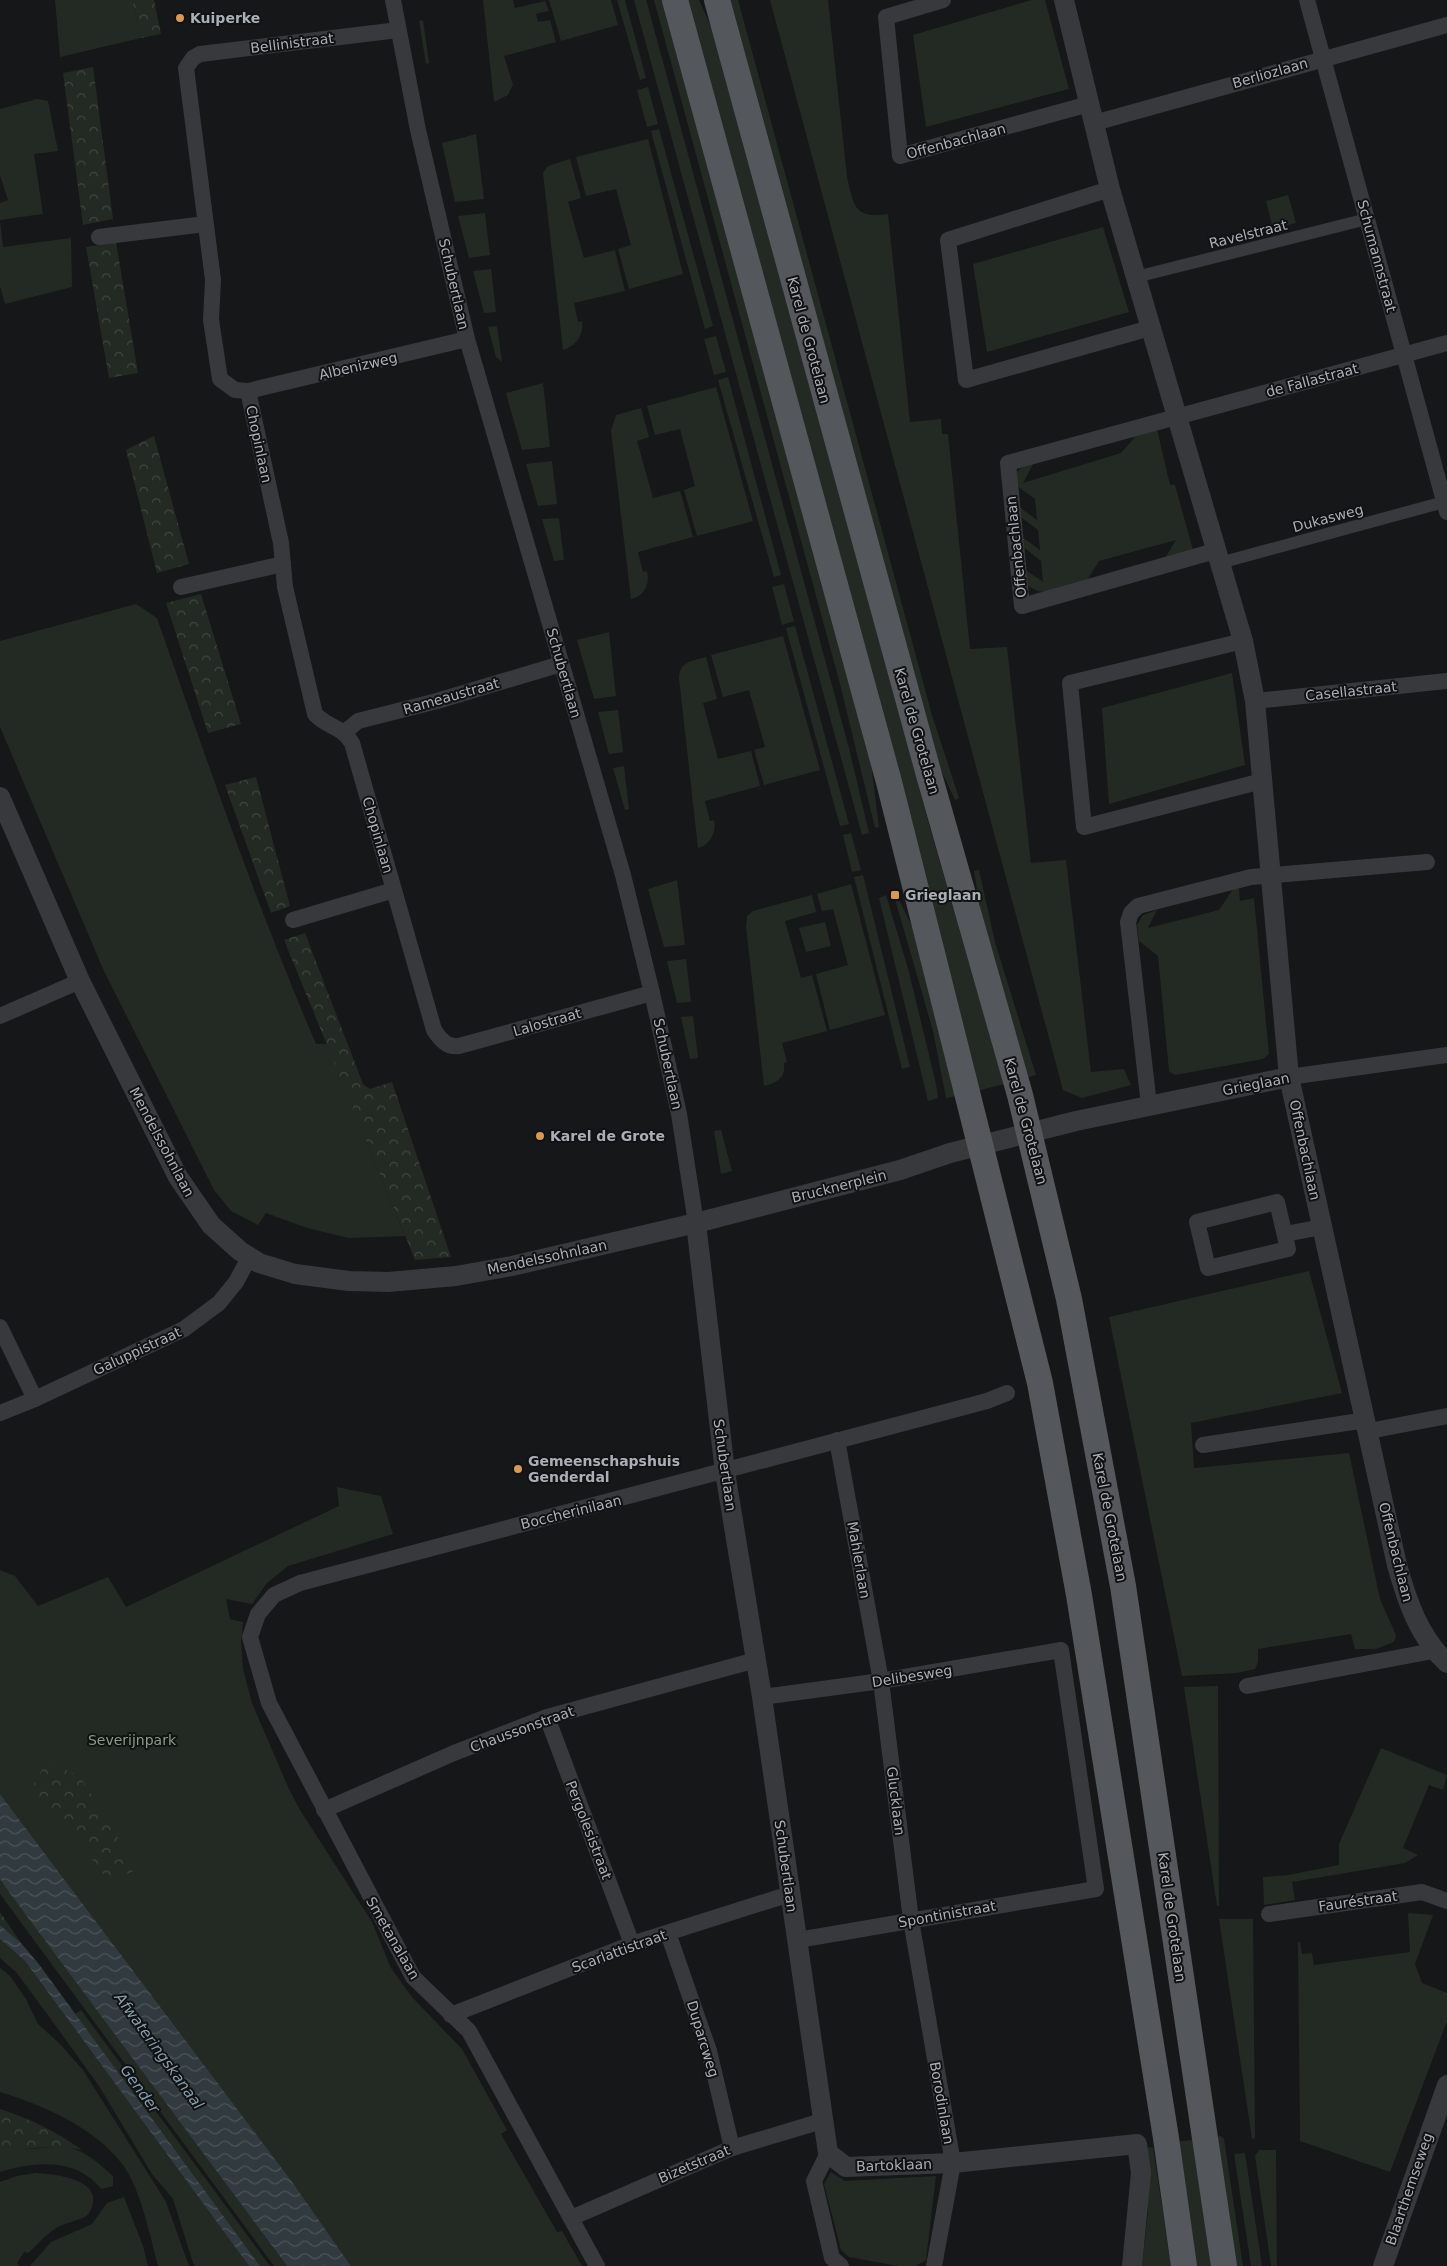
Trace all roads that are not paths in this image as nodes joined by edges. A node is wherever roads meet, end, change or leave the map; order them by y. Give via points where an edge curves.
1 (393, 0) edge
2 (675, 0) edge
3 (717, 0) edge
4 (943, 0) edge
5 (1064, 0) edge
6 (1307, 0) edge
7 (1447, 25) edge
8 (398, 30) junction
9 (1323, 58) junction
10 (189, 63) joint
11 (1091, 114) junction
12 (1110, 189) junction
13 (1367, 219) junction
14 (205, 224) junction
15 (99, 237) dead end
16 (1136, 277) junction
17 (1150, 328) junction
18 (467, 339) junction
19 (1447, 343) edge
20 (1403, 355) junction
21 (248, 391) junction
22 (1176, 416) junction
23 (1446, 507) edge
24 (1218, 557) junction
25 (283, 564) junction
26 (181, 587) dead end
27 (1243, 641) junction
28 (560, 664) junction
29 (1447, 681) edge
30 (1255, 701) junction
31 (345, 732) junction
32 (1262, 781) junction
33 (2, 809) edge
34 (1427, 862) dead end
35 (1272, 875) junction
36 (394, 890) junction
37 (293, 920) dead end
38 (80, 981) junction
39 (652, 993) junction
40 (0, 1016) edge
41 (443, 1042) joint
42 (1447, 1055) edge
43 (1289, 1077) junction
44 (1149, 1105) junction
45 (1030, 1133) junction
46 (980, 1145) junction
47 (696, 1223) junction
48 (1322, 1227) junction
49 (1285, 1234) junction
50 (249, 1258) junction
51 (0, 1327) edge
52 (1007, 1393) dead end
53 (35, 1399) junction
54 (0, 1413) edge
55 (1447, 1416) edge
56 (1367, 1426) junction
57 (837, 1440) junction
58 (1203, 1445) dead end
59 (725, 1472) junction
60 (258, 1614) joint
61 (1440, 1657) edge
62 (756, 1660) junction
63 (881, 1681) junction
64 (1247, 1686) dead end
65 (762, 1697) junction
66 (547, 1717) junction
67 (324, 1810) junction
68 (1096, 1889) joint
69 (790, 1894) junction
70 (1447, 1901) edge
71 (1268, 1914) dead end
72 (911, 1920) junction
73 (668, 1933) junction
74 (798, 1940) junction
75 (632, 1944) junction
76 (451, 2015) junction
77 (1447, 2085) edge
78 (822, 2121) junction
79 (732, 2148) junction
80 (828, 2153) junction
81 (953, 2163) junction
82 (571, 2218) junction
83 (597, 2266) edge
84 (841, 2266) edge
85 (934, 2266) edge
86 (1132, 2266) edge
87 (1184, 2266) edge
88 (1224, 2266) edge
89 (1383, 2266) edge

1 - 8 street, Schubertlaan
2 - 46 main road via 889,782
3 - 45 main road, Karel de Grotelaan via 918,737
4 - 11 street, Offenbachlaan via 886,17 900,156
5 - 11 street, Offenbachlaan
6 - 9 street, Schumannstraat
7 - 9 street, Berliozlaan
8 - 10 street, Bellinistraat via 200,54
8 - 18 street, Schubertlaan
9 - 11 street, Berliozlaan
9 - 13 street, Schumannstraat
10 - 14 street, Chopinlaan via 185,74
11 - 12 street, Offenbachlaan
12 - 16 street, Offenbachlaan
12 - 17 street via 948,240 966,380
13 - 16 street, Ravelstraat
13 - 20 street, Schumannstraat
14 - 15 street
14 - 21 street, Chopinlaan via 213,280 211,320 220,379 236,390
16 - 17 street, Offenbachlaan
17 - 22 street, Offenbachlaan
18 - 21 street, Albenizweg
18 - 28 street, Schubertlaan
19 - 20 street, de Fallastraat
20 - 22 street, de Fallastraat
20 - 23 street, Schumannstraat
21 - 25 street, Chopinlaan
22 - 24 street, Offenbachlaan
22 - 24 street, Offenbachlaan via 1008,463 1022,606
23 - 24 street, Dukasweg
24 - 27 street, Offenbachlaan
25 - 26 street
25 - 31 street, Chopinlaan via 285,587 315,714 322,722
27 - 30 street, Offenbachlaan
27 - 32 street via 1070,683 1084,828
28 - 31 street, Rameaustraat via 358,721
28 - 39 street, Schubertlaan via 623,875
29 - 30 street, Casellastraat
30 - 32 street, Offenbachlaan
31 - 36 street, Chopinlaan via 352,744
32 - 35 street, Offenbachlaan
33 - 38 street, Mendelssohnlaan
34 - 35 street
35 - 43 street, Offenbachlaan
35 - 44 street via 1251,877 1138,906 1131,913 1128,922
36 - 37 street, Chopinlaan
36 - 41 street, Chopinlaan via 434,1030
38 - 40 street
38 - 50 street, Mendelssohnlaan via 178,1177 212,1225
39 - 41 street, Lalostraat via 459,1046
39 - 47 street, Schubertlaan via 679,1114
42 - 43 street, Grieglaan
43 - 44 street, Grieglaan
43 - 48 street, Offenbachlaan
44 - 45 street, Grieglaan
45 - 46 street, Grieglaan
45 - 88 main road, Karel de Grotelaan via 1069,1299 1123,1586
46 - 47 street, Brucknerplein via 900,1170
46 - 87 main road via 1040,1382 1076,1576
47 - 50 street, Mendelssohnlaan via 512,1266 456,1276 388,1282 294,1274
47 - 59 street, Schubertlaan
48 - 49 street
48 - 56 street, Offenbachlaan
49 - 49 street via 1277,1202 1197,1222 1208,1268 1288,1249
50 - 53 street, Galuppistraat via 219,1303 184,1329
51 - 53 street
52 - 57 street, Boccherinilaan
53 - 54 street, Galuppistraat
55 - 56 street
56 - 58 street
56 - 61 street, Offenbachlaan via 1409,1607
57 - 59 street, Boccherinilaan
57 - 63 street, Mahlerlaan
59 - 60 street, Boccherinilaan via 300,1583 274,1595
59 - 62 street, Schubertlaan
60 - 67 street, Smetanalaan via 250,1637 269,1703
61 - 64 street, Offenbachlaan
62 - 65 street, Schubertlaan
62 - 66 street, Chaussonstraat
63 - 65 street, Delibesweg
63 - 68 street, Delibesweg via 1061,1650
63 - 72 street, Glucklaan
65 - 69 street, Schubertlaan
66 - 67 street, Chaussonstraat via 454,1753
66 - 75 street, Pergolesistraat
67 - 76 street, Smetanalaan via 413,1976
68 - 72 street, Spontinistraat
69 - 73 street, Scarlattistraat
69 - 74 street, Schubertlaan
70 - 71 street, Fauréstraat via 1422,1892
72 - 74 street, Spontinistraat
72 - 81 street, Borodinlaan
73 - 75 street, Scarlattistraat
73 - 79 street, Duparcweg via 709,2051
74 - 78 street, Schubertlaan
75 - 76 street, Scarlattistraat
76 - 82 street, Smetanalaan via 469,2032
77 - 89 street, Blaarthemseweg
78 - 79 street, Bizetstraat
78 - 80 street, Schubertlaan
79 - 82 street, Bizetstraat
80 - 81 street, Bartoklaan via 846,2167
80 - 84 street via 814,2181 832,2258
81 - 85 street, Bartoklaan
81 - 86 street, Borodinlaan via 1137,2144 1141,2173
82 - 83 street, Smetanalaan

